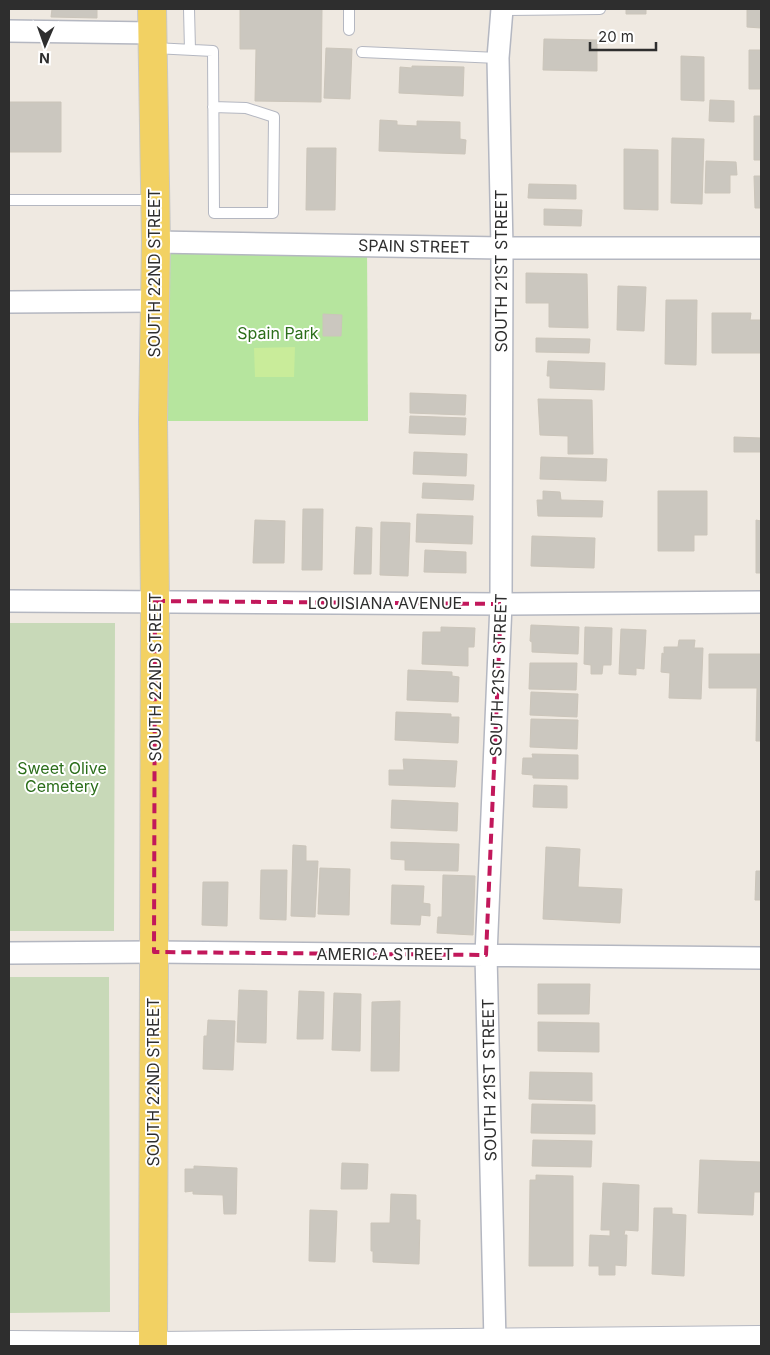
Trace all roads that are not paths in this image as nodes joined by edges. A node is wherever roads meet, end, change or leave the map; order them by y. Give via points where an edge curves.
1 (189, 9) edge
2 (349, 9) edge
3 (502, 9) edge
4 (600, 9) edge
5 (153, 30) edge
6 (349, 30) dead end
7 (9, 31) edge
8 (190, 50) junction
9 (362, 52) dead end
10 (498, 58) junction
11 (214, 107) junction
12 (9, 200) edge
13 (156, 200) junction
14 (156, 242) junction
15 (502, 248) junction
16 (761, 248) edge
17 (155, 301) junction
18 (9, 302) edge
19 (9, 601) edge
20 (155, 601) junction
21 (761, 602) edge
22 (501, 604) junction
23 (154, 952) junction
24 (9, 953) edge
25 (486, 955) junction
26 (761, 958) edge
27 (761, 1340) edge
28 (495, 1342) junction
29 (9, 1345) edge
30 (412, 1345) edge
31 (64, 1346) edge
32 (141, 1346) edge
33 (153, 1346) edge
34 (159, 1346) edge

1 - 8 lane
2 - 6 lane
3 - 4 lane
3 - 10 street, SOUTH 21ST STREET
5 - 7 street
5 - 8 lane
5 - 13 main road, SOUTH 22ND STREET
8 - 11 lane via 213,50
9 - 10 lane
10 - 15 street, SOUTH 21ST STREET
11 - 11 lane via 214,213 273,212 274,117 246,108
12 - 13 lane
13 - 14 main road, SOUTH 22ND STREET
14 - 15 street, SPAIN STREET
14 - 17 main road, SOUTH 22ND STREET
15 - 16 street, SPAIN STREET
15 - 22 street, SOUTH 21ST STREET
17 - 18 street
17 - 20 main road, SOUTH 22ND STREET
19 - 20 street, LOUISIANA AVENUE
20 - 22 street, LOUISIANA AVENUE
20 - 23 main road, SOUTH 22ND STREET
21 - 22 street, LOUISIANA AVENUE
22 - 25 street, SOUTH 21ST STREET
23 - 24 street, AMERICA STREET
23 - 25 street, AMERICA STREET
23 - 33 main road, SOUTH 22ND STREET
25 - 26 street, AMERICA STREET
25 - 28 street, SOUTH 21ST STREET
27 - 28 street
28 - 30 street
29 - 31 street
30 - 34 street
31 - 32 street

